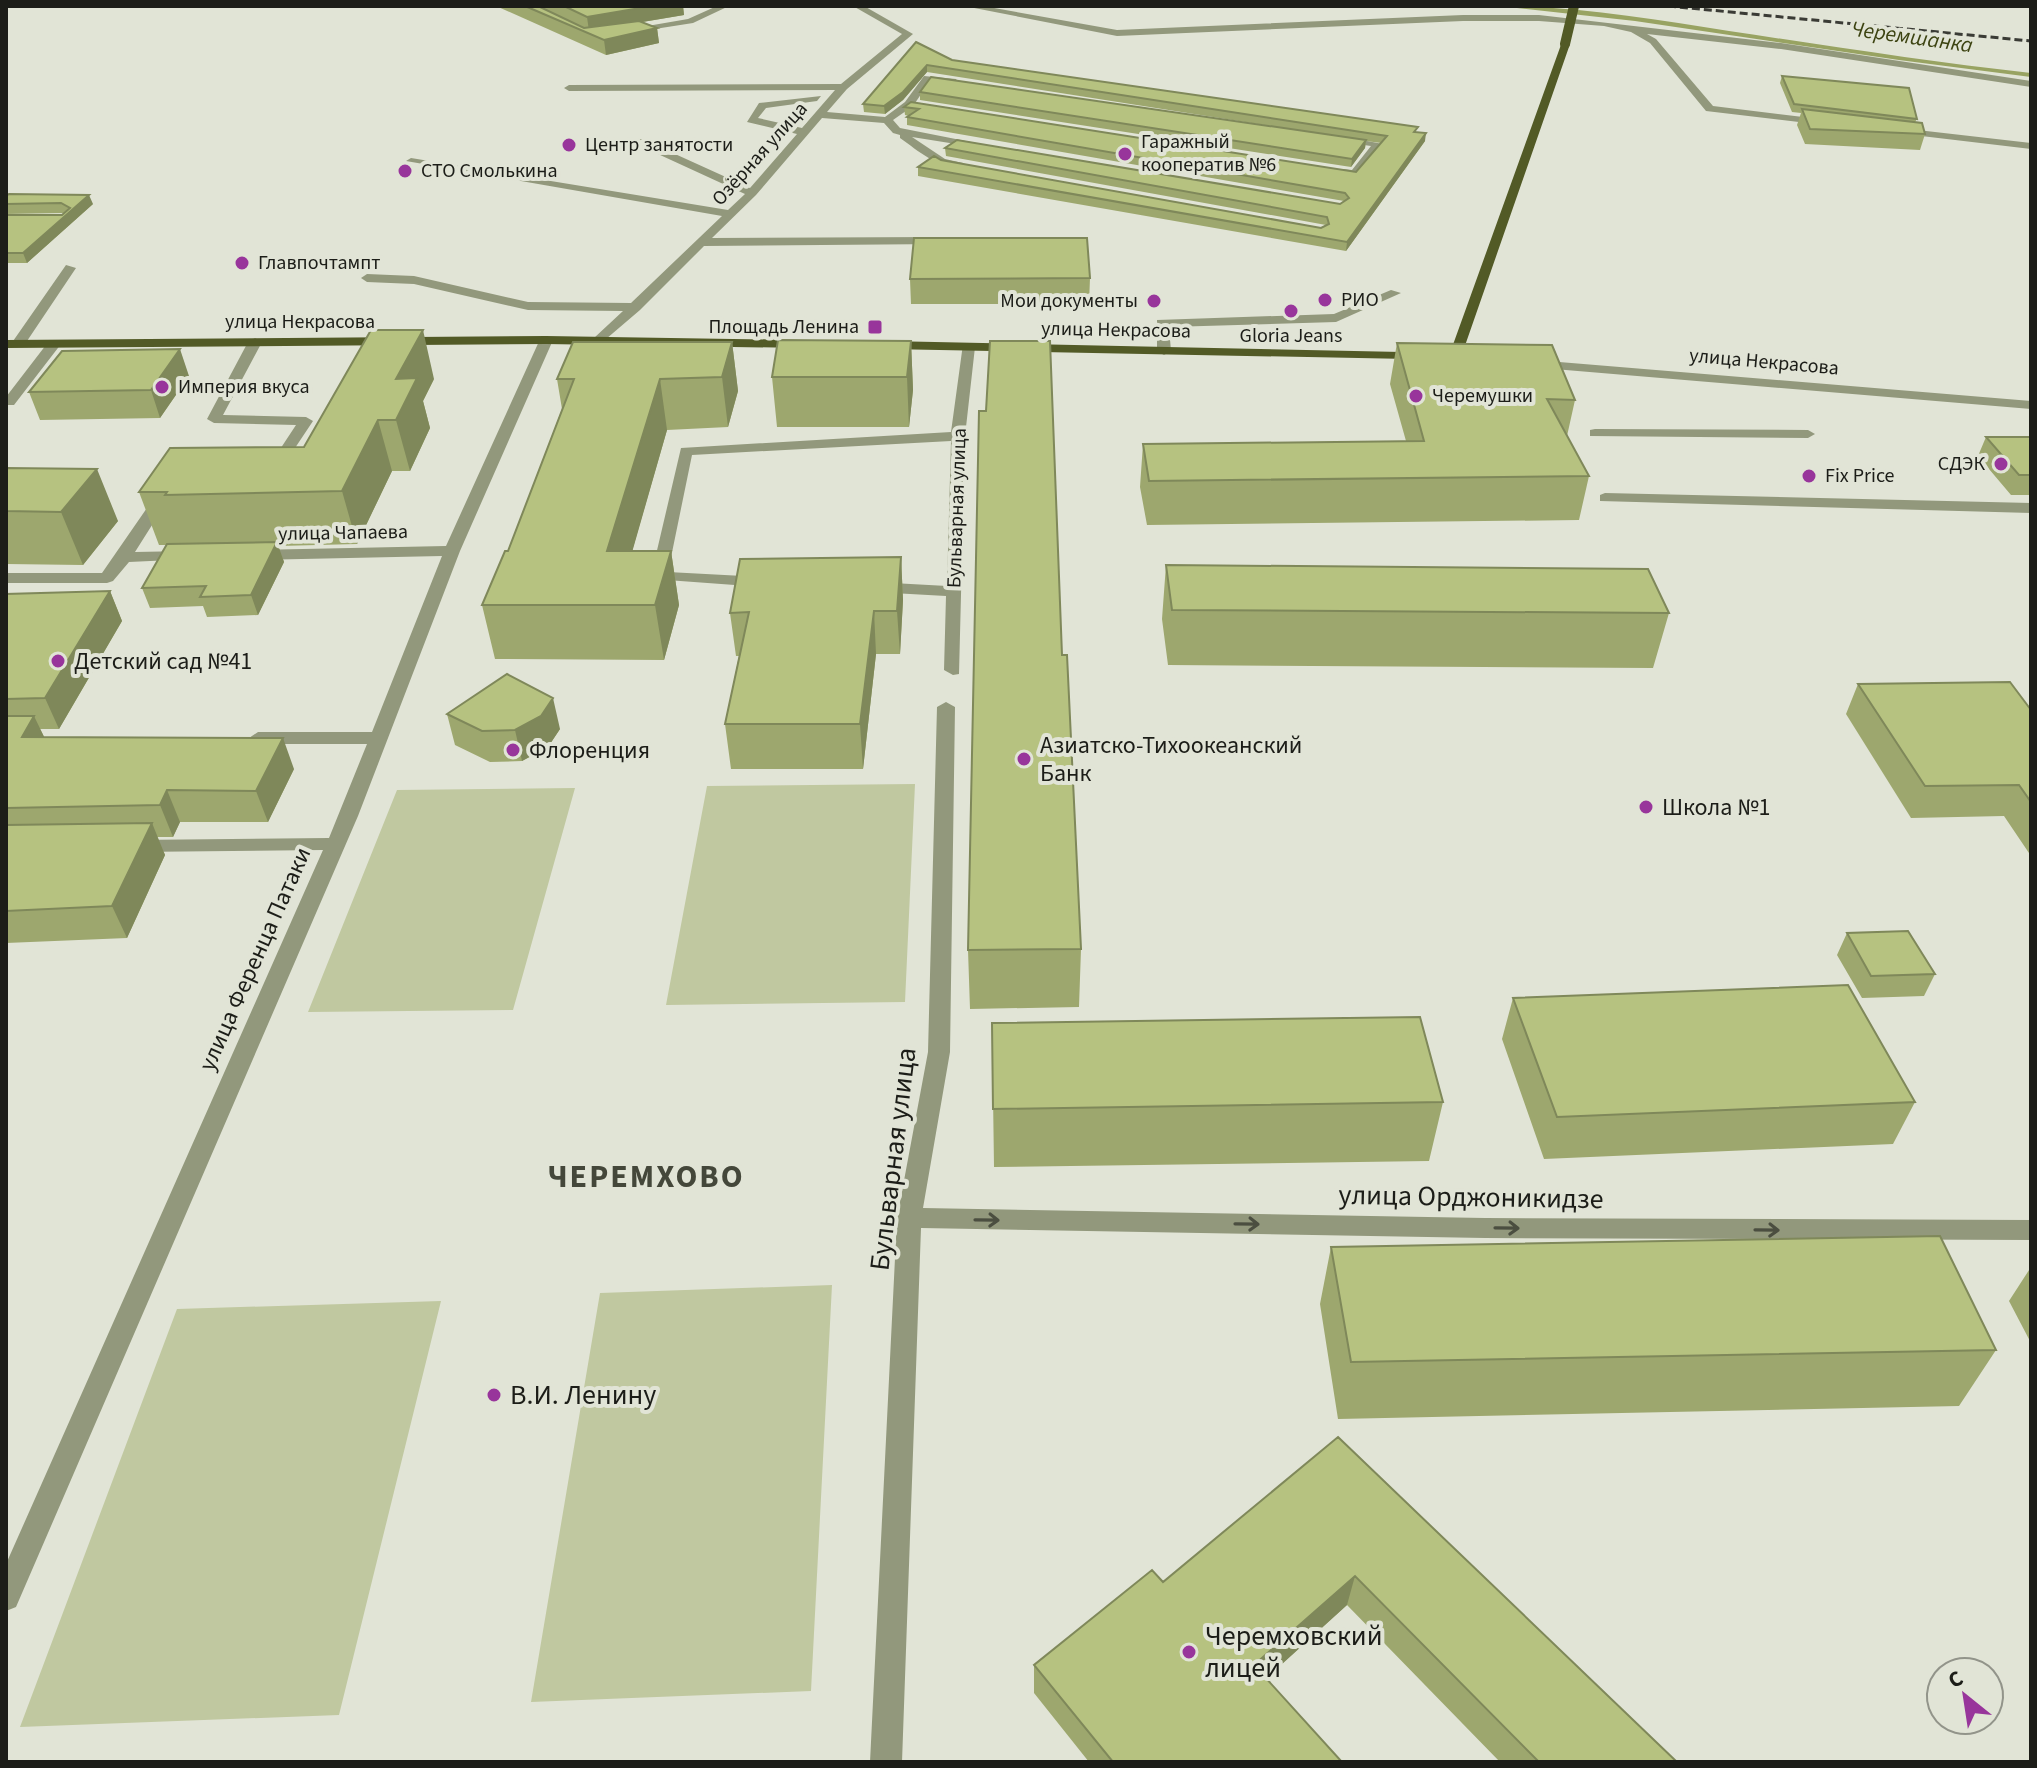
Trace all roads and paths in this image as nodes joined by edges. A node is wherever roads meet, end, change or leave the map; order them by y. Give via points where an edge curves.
1 (725, 6) edge
2 (857, 6) edge
3 (968, 6) edge
4 (1574, 6) edge
5 (1634, 30) junction
6 (617, 32) edge
7 (2031, 84) edge
8 (974, 85) edge
9 (569, 88) dead end
10 (839, 92) junction
11 (909, 104) junction
12 (924, 107) edge
13 (819, 115) junction
14 (887, 120) junction
15 (1832, 123) edge
16 (1894, 130) edge
17 (897, 131) junction
18 (804, 132) junction
19 (1331, 137) edge
20 (638, 141) dead end
21 (2031, 146) edge
22 (989, 147) edge
23 (411, 161) dead end
24 (973, 168) edge
25 (1324, 169) edge
26 (752, 193) junction
27 (730, 214) junction
28 (958, 241) edge
29 (702, 242) junction
30 (70, 268) dead end
31 (367, 278) dead end
32 (1395, 293) dead end
33 (636, 307) junction
34 (546, 340) junction
35 (599, 341) junction
36 (255, 342) junction
37 (12, 344) edge
38 (54, 344) junction
39 (812, 344) edge
40 (875, 345) edge
41 (968, 347) junction
42 (1164, 351) junction
43 (1514, 362) edge
44 (9, 402) dead end
45 (2029, 402) edge
46 (1595, 433) dead end
47 (1808, 434) dead end
48 (958, 436) junction
49 (266, 481) edge
50 (181, 489) edge
51 (1605, 498) dead end
52 (2031, 508) edge
53 (452, 551) junction
54 (233, 555) edge
55 (202, 556) edge
56 (124, 557) junction
57 (6, 578) edge
58 (783, 583) edge
59 (861, 586) edge
60 (954, 591) junction
61 (953, 670) dead end
62 (946, 707) dead end
63 (239, 738) edge
64 (378, 738) junction
65 (334, 844) junction
66 (115, 846) edge
67 (909, 1218) junction
68 (2031, 1230) edge
69 (6, 1597) edge
70 (886, 1762) edge

1 - 6 street via 690,21
2 - 10 street, Озёрная улица via 908,34
3 - 5 street via 1117,33 1463,18 1539,18
4 - 42 main road, улица Некрасова, bridge via 1462,358
5 - 7 street
5 - 15 street via 1653,41 1710,109
8 - 11 street via 927,78
9 - 10 street
10 - 13 street, Озёрная улица
10 - 18 street via 763,105 751,120
11 - 12 street
11 - 14 street
13 - 14 street
13 - 18 street, Озёрная улица
14 - 17 street
16 - 21 street
17 - 22 street
17 - 24 street via 942,162
18 - 26 street, Озёрная улица
19 - 25 street via 1378,144 1355,174
20 - 26 street
23 - 27 street
26 - 27 street, Озёрная улица
27 - 29 street, Озёрная улица
28 - 29 street
29 - 33 street, Озёрная улица
30 - 37 street
31 - 33 street via 414,280 528,306
32 - 42 street via 1336,318 1162,323
33 - 35 street, Озёрная улица
34 - 35 main road, улица Некрасова
34 - 36 main road, улица Некрасова
34 - 53 street, улица Ференца Патаки
35 - 39 main road, улица Некрасова
36 - 38 main road, улица Некрасова
36 - 49 street via 214,419 306,421
37 - 38 main road, улица Некрасова
38 - 44 street
40 - 41 main road, улица Некрасова
41 - 42 main road, улица Некрасова
41 - 48 street, Бульварная улица
43 - 45 street, улица Некрасова
46 - 47 street
48 - 58 street via 686,451 659,576
48 - 60 street, Бульварная улица
50 - 56 street via 167,490
51 - 52 street
53 - 54 street, улица Чапаева
53 - 64 street, улица Ференца Патаки
55 - 56 street
56 - 57 street via 107,578
59 - 60 street
60 - 61 street, Бульварная улица
62 - 67 street, Бульварная улица via 939,1052
63 - 64 street
64 - 65 street, улица Ференца Патаки
65 - 66 street
65 - 69 street, улица Ференца Патаки
67 -> 68 street, улица Орджоникидзе
67 - 70 street, Бульварная улица

